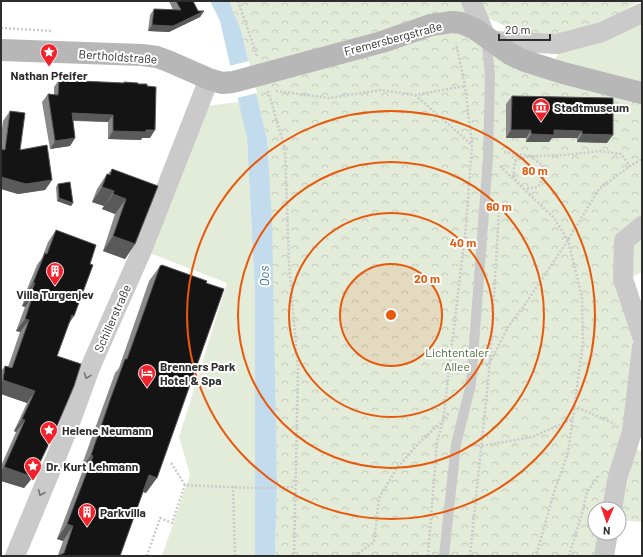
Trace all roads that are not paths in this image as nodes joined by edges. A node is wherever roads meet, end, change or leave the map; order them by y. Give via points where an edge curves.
1 (471, 1) edge
2 (642, 13) edge
3 (489, 38) junction
4 (1, 50) edge
5 (250, 78) joint
6 (209, 79) junction
7 (642, 93) edge
8 (642, 226) edge
9 (642, 336) edge
10 (642, 347) edge
11 (637, 428) edge
12 (613, 501) edge
13 (607, 541) edge
14 (15, 556) edge
15 (444, 556) edge
16 (604, 556) edge

1 - 3 street
2 - 3 street via 602,32 557,44
3 - 5 main road, Fremersbergstraße via 475,28 461,24 452,22 431,25 382,42
3 - 7 main road, Fremersbergstraße via 510,54 525,61
3 - 15 lane via 488,158 471,384 456,444
4 - 6 main road, Bertholdstraße via 157,57
5 - 6 main road, Bertholdstraße via 222,83
6 -> 14 street, Schillerstraße via 142,250 90,368
8 - 9 street via 624,241 622,279
10 - 11 street
11 - 12 street via 618,476
13 - 16 street

